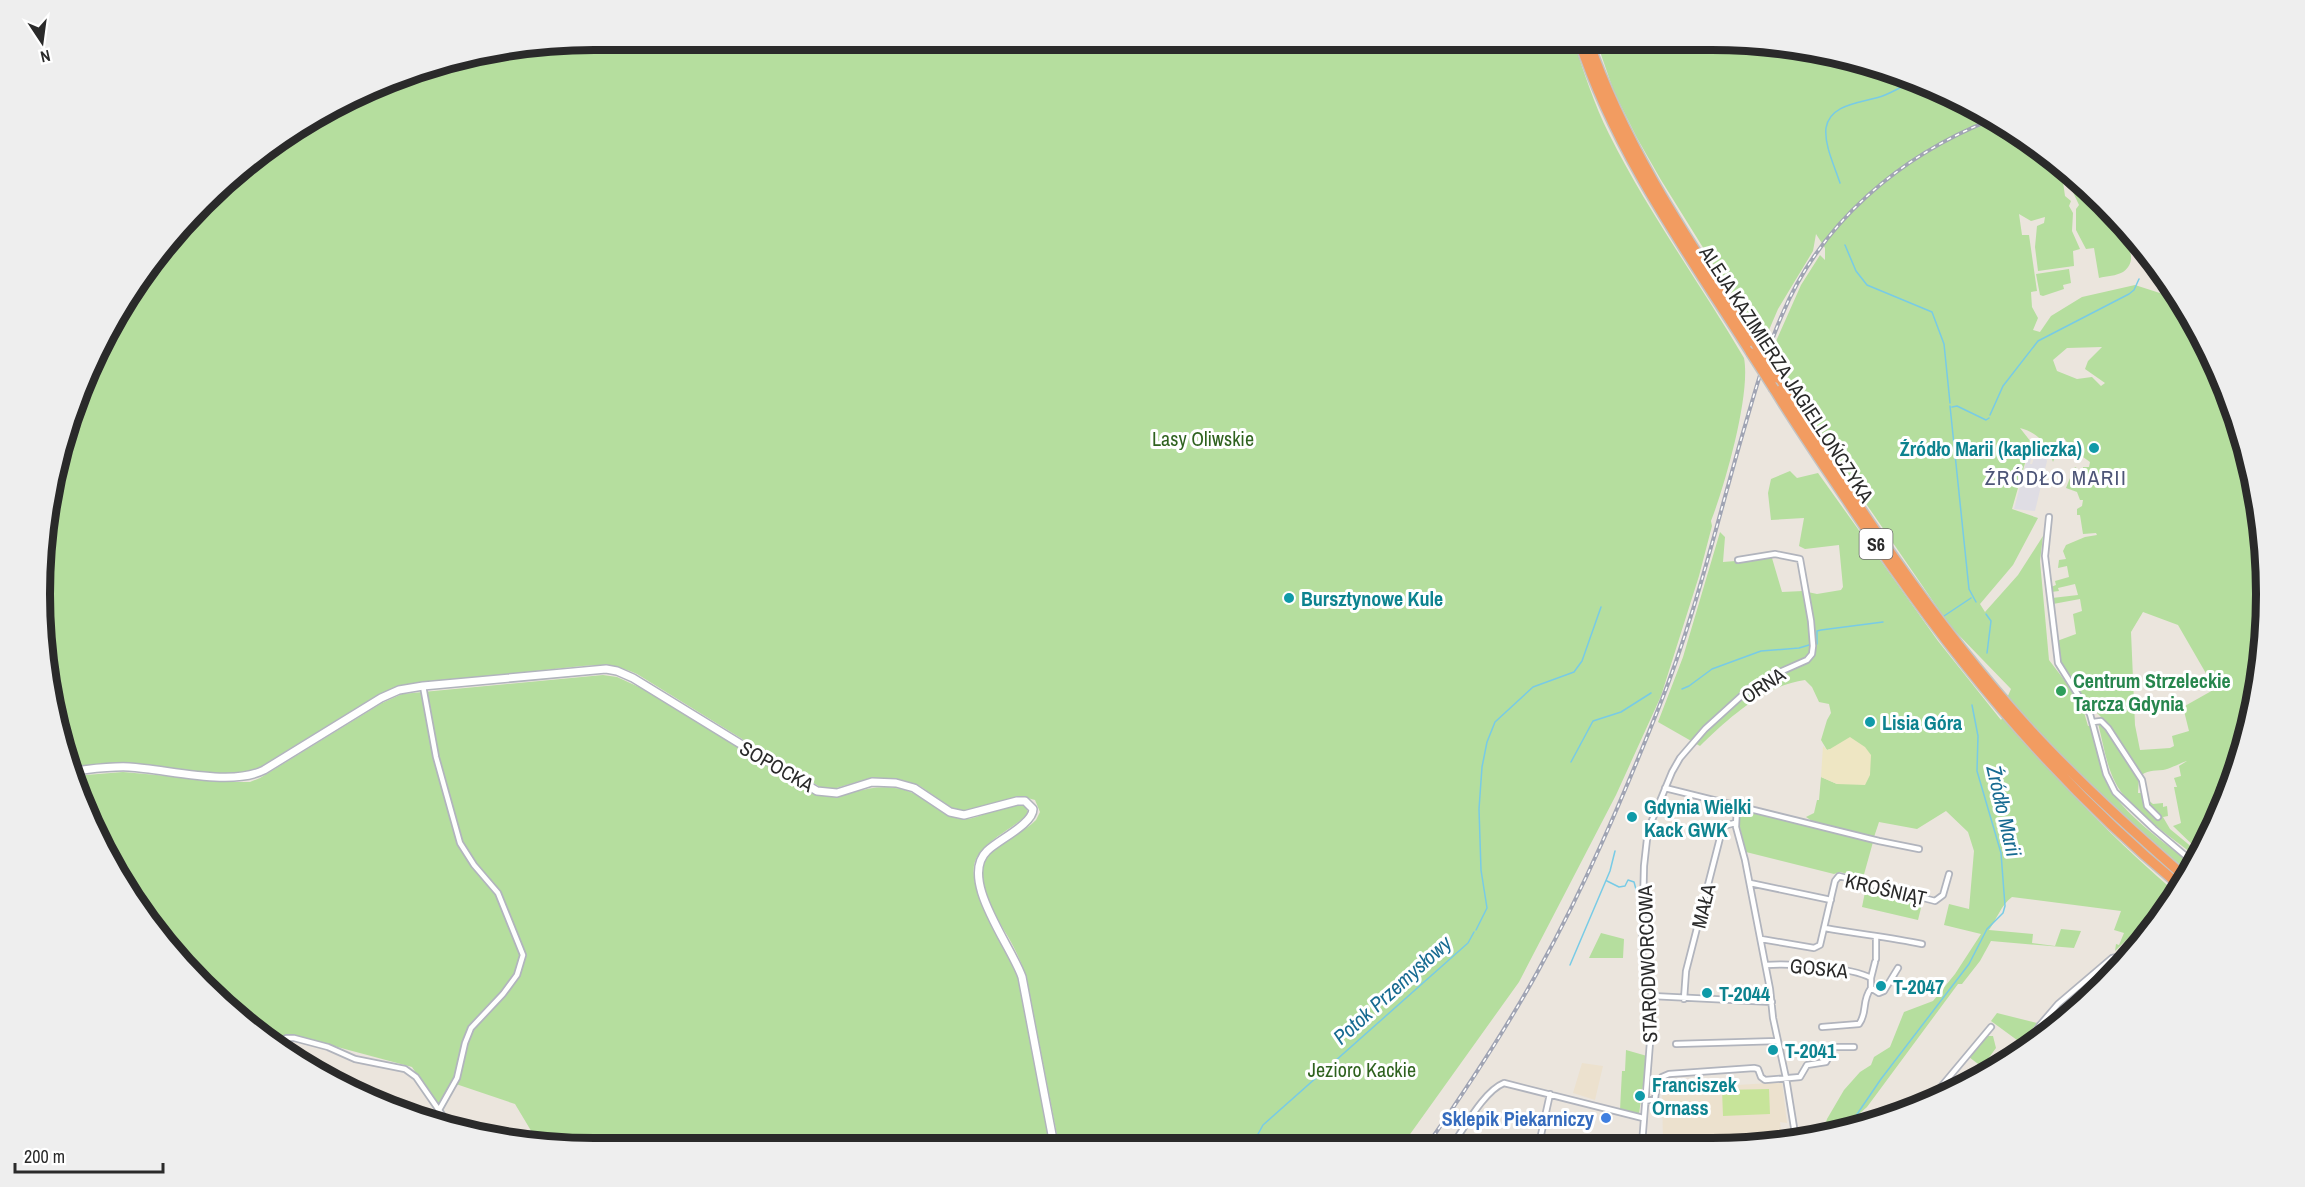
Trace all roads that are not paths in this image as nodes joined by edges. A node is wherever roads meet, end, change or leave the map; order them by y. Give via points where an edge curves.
1 (1583, 50) edge
2 (1592, 50) edge
3 (2049, 517) dead end
4 (1738, 560) dead end
5 (423, 686) junction
6 (2093, 722) junction
7 (79, 771) edge
8 (1665, 788) junction
9 (1737, 806) junction
10 (2158, 817) dead end
11 (1735, 823) junction
12 (1919, 849) dead end
13 (2187, 857) edge
14 (2179, 872) edge
15 (1949, 874) dead end
16 (2174, 880) edge
17 (1750, 883) junction
18 (1831, 900) junction
19 (1825, 928) junction
20 (1876, 936) junction
21 (1761, 939) junction
22 (1922, 944) dead end
23 (2116, 957) edge
24 (1766, 965) junction
25 (1899, 968) dead end
26 (1871, 978) junction
27 (1871, 988) junction
28 (1652, 996) junction
29 (1683, 999) junction
30 (1772, 1002) junction
31 (2040, 1025) joint
32 (1822, 1027) dead end
33 (1991, 1027) dead end
34 (2037, 1029) edge
35 (282, 1040) edge
36 (1778, 1041) junction
37 (1676, 1044) dead end
38 (1854, 1047) dead end
39 (1786, 1078) junction
40 (1942, 1086) edge
41 (1550, 1094) junction
42 (1645, 1101) junction
43 (439, 1110) junction
44 (443, 1116) edge
45 (1643, 1118) junction
46 (1795, 1131) edge
47 (1053, 1138) edge
48 (1457, 1138) edge
49 (1540, 1138) edge
50 (1642, 1138) edge

1 - 16 highway, ALEJA KAZIMIERZA JAGIELLOŃCZYKA / S6, bridge via 1606,111 1636,171 1906,589 1981,687 2080,796
2 - 14 highway, ALEJA KAZIMIERZA JAGIELLOŃCZYKA / S6, bridge via 1616,113 1678,224 1918,592 2042,742
3 - 6 street via 2045,556 2056,657
4 - 8 street, ORNA via 1775,554 1800,559 1812,654 1749,689 1705,729 1680,758
5 - 7 main road, SOPOCKA via 389,694 264,770 245,777 122,767
5 - 43 street via 436,757 460,843 498,893 523,955 510,985 471,1028 457,1078
5 - 47 main road, SOPOCKA via 612,669 633,678 817,791 837,793 879,782 903,784 925,793 950,812 963,815 1017,801 1029,803 1033,812 1030,819 987,851 977,875 988,908 1022,977
6 - 10 street via 2101,721 2108,728 2138,772 2147,806
6 - 13 street via 2106,774 2115,792
8 - 9 street
8 - 28 street, STARODWORCOWA via 1648,830 1644,866 1642,947
9 - 11 street
9 - 12 street
11 - 17 street
11 - 29 street, MAŁA via 1722,830 1686,971
15 - 18 street, KROŚNIĄT via 1943,895 1935,901 1842,875 1837,878
17 - 18 street, KROŚNIĄT
17 - 21 street
18 - 19 street
19 - 20 street
19 - 21 street via 1817,947
20 - 22 street
20 - 26 street, GOSKA
21 - 24 street
23 - 31 street via 2058,1004
24 - 26 street, GOSKA via 1853,971
24 - 30 street
25 - 27 street, GOSKA via 1884,991 1879,993
26 - 27 street, GOSKA
27 - 32 street, GOSKA via 1859,1024
28 - 29 street
28 - 42 street, STARODWORCOWA
29 - 30 street
30 - 36 street
31 - 34 street
33 - 40 street
35 - 43 street via 294,1038 355,1059 405,1069 416,1077
36 - 37 street
36 - 39 street
38 - 39 street via 1834,1047 1826,1062 1807,1065 1802,1076
39 - 42 street via 1763,1079 1754,1068 1669,1074 1659,1079 1655,1099
39 - 46 street
41 - 45 street
41 - 48 street via 1500,1084
41 - 49 street
42 - 45 street, STARODWORCOWA
43 - 44 street
45 - 50 street, STARODWORCOWA

